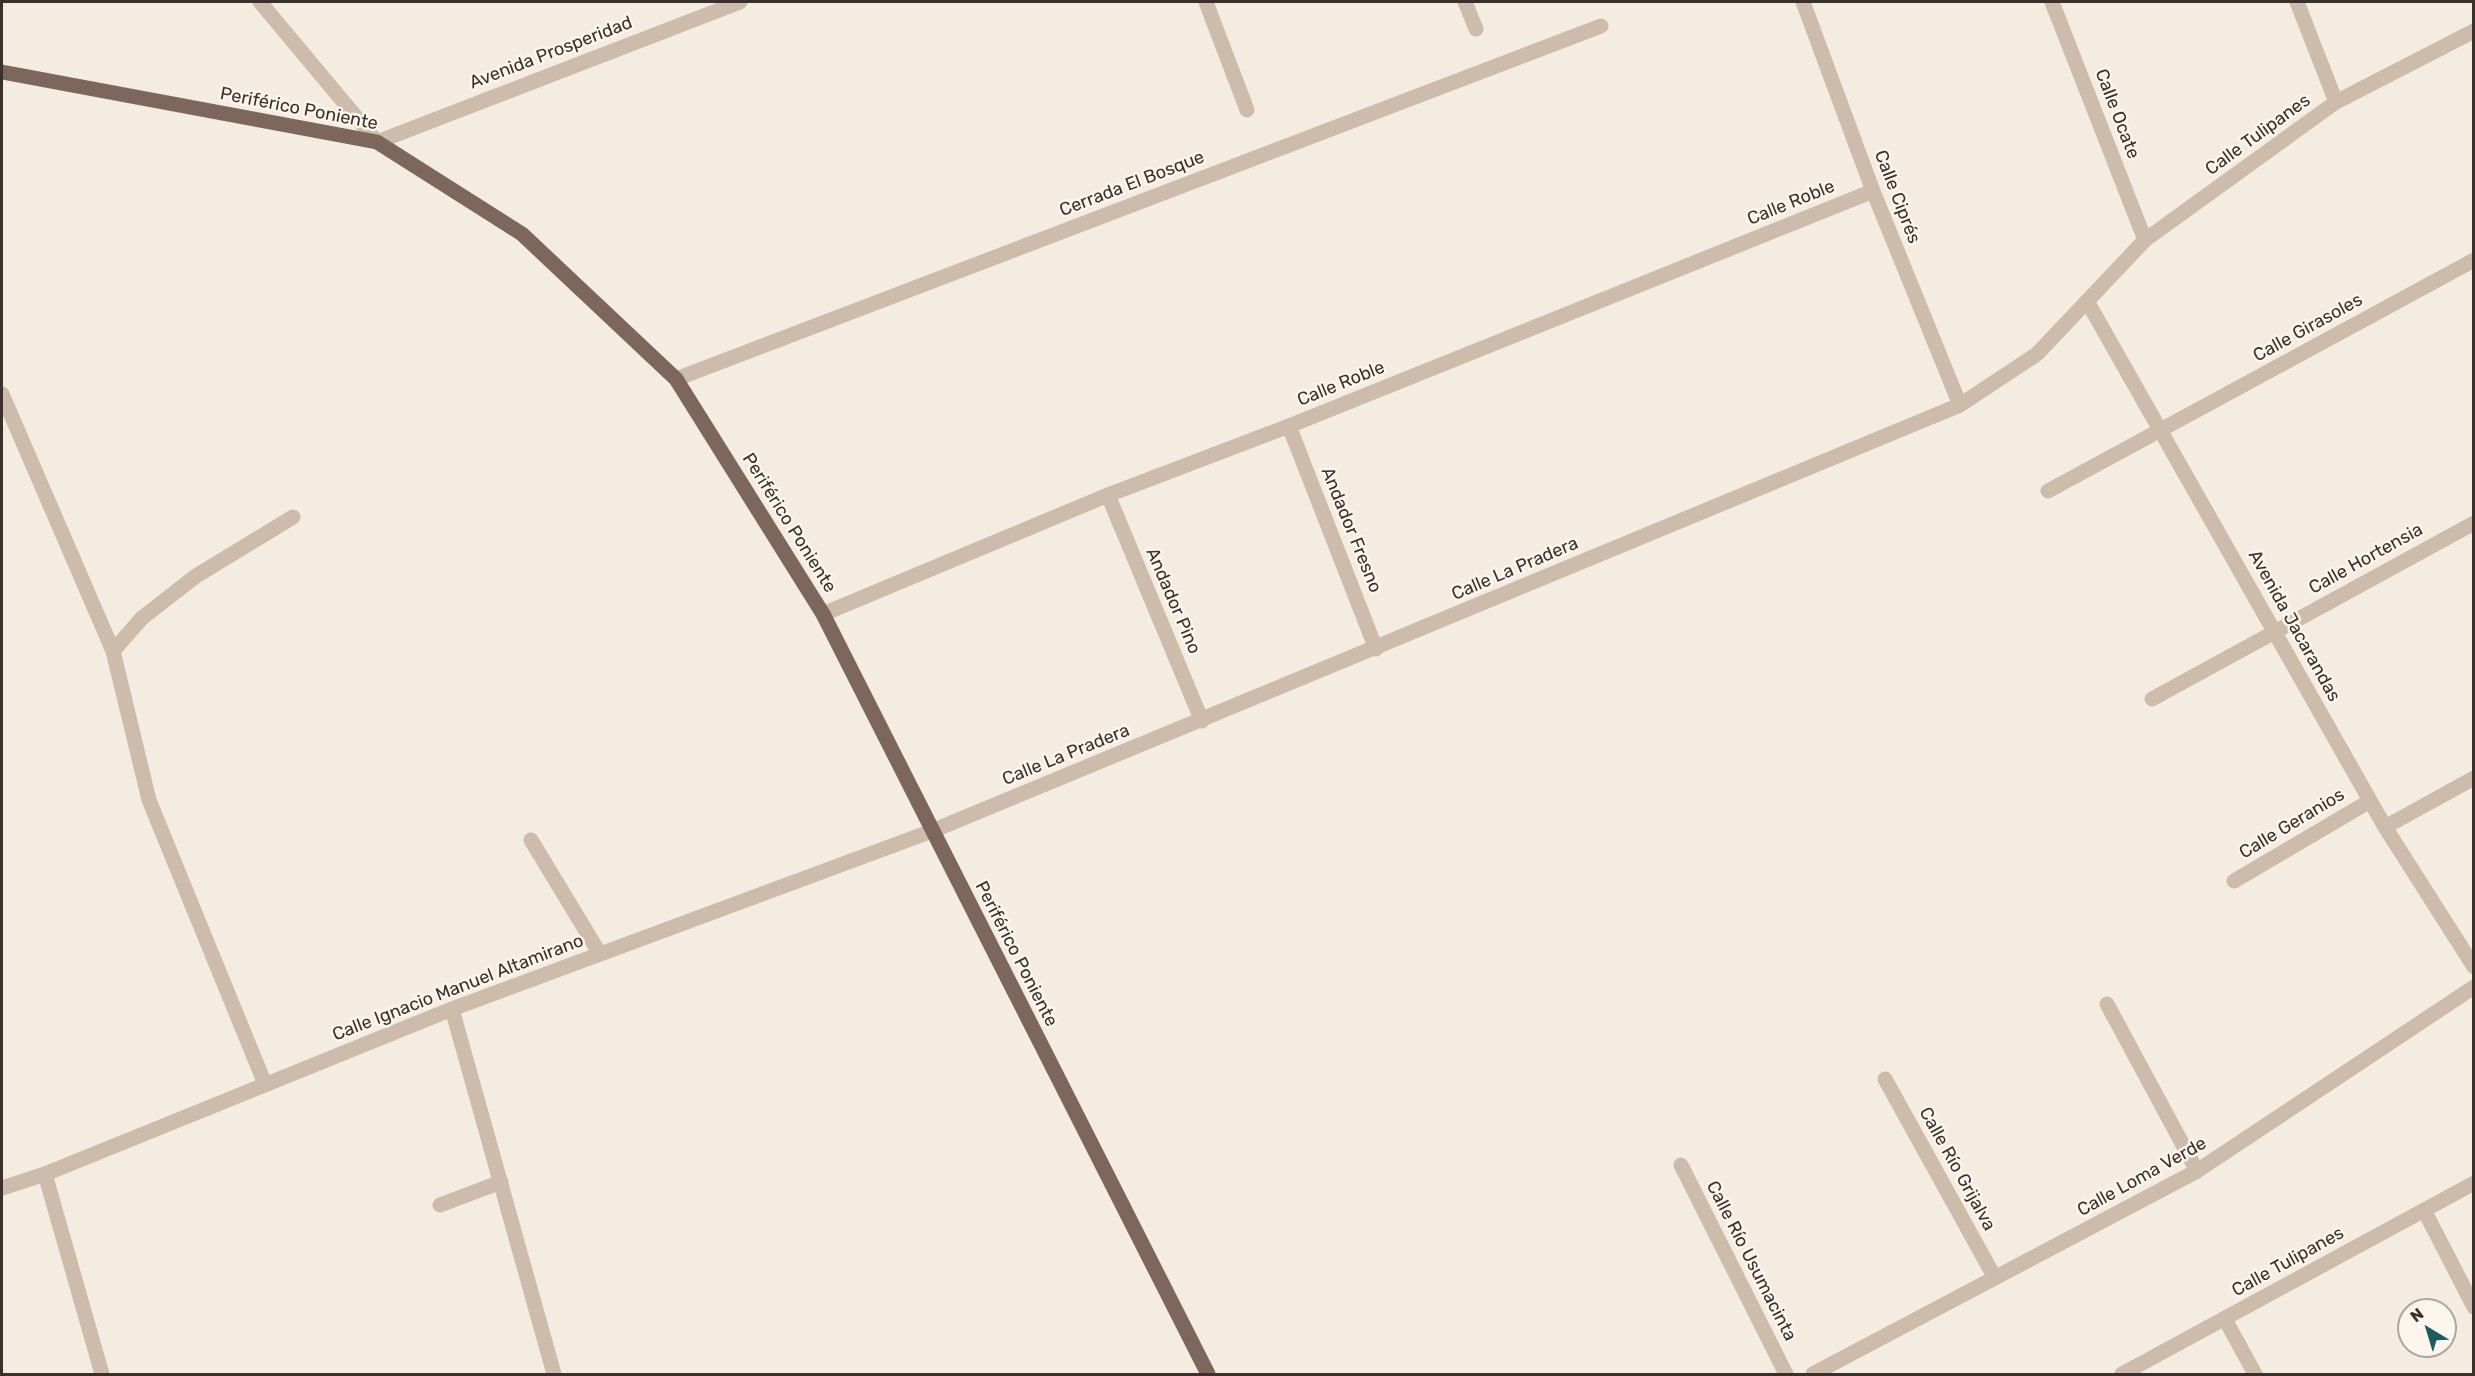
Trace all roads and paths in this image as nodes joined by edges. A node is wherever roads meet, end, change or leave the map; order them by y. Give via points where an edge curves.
1 (260, 2) edge
2 (740, 2) edge
3 (1206, 2) edge
4 (1465, 2) edge
5 (1803, 2) edge
6 (2052, 2) edge
7 (2296, 2) edge
8 (1601, 26) dead end
9 (1476, 29) dead end
10 (2474, 31) edge
11 (2, 72) edge
12 (2336, 102) junction
13 (1247, 110) dead end
14 (377, 142) junction
15 (1873, 191) junction
16 (2145, 240) junction
17 (2474, 260) edge
18 (2087, 301) junction
19 (676, 379) junction
20 (2, 394) edge
21 (1960, 405) junction
22 (1289, 426) junction
23 (2161, 430) junction
24 (2048, 491) dead end
25 (1108, 495) junction
26 (293, 517) dead end
27 (2474, 523) edge
28 (823, 614) junction
29 (2275, 631) junction
30 (1376, 649) junction
31 (113, 651) junction
32 (2152, 699) dead end
33 (1202, 721) junction
34 (2474, 778) edge
35 (2370, 801) junction
36 (2385, 827) junction
37 (932, 831) junction
38 (531, 840) dead end
39 (2234, 881) dead end
40 (600, 954) junction
41 (2474, 967) edge
42 (2474, 987) edge
43 (2108, 1004) dead end
44 (452, 1009) junction
45 (1885, 1079) dead end
46 (265, 1084) junction
47 (1682, 1165) dead end
48 (2197, 1171) junction
49 (45, 1174) junction
50 (501, 1182) junction
51 (2474, 1183) edge
52 (2, 1188) edge
53 (440, 1205) dead end
54 (2424, 1210) junction
55 (1995, 1278) junction
56 (2474, 1307) edge
57 (2224, 1319) junction
58 (102, 1374) edge
59 (554, 1374) edge
60 (1208, 1374) edge
61 (1786, 1374) edge
62 (1813, 1374) edge
63 (2122, 1374) edge
64 (2255, 1374) edge

1 - 14 street
2 - 14 street, Avenida Prosperidad
3 - 13 street
4 - 9 street
5 - 15 street, Calle Ciprés
6 - 16 street, Calle Ocate
7 - 12 street
8 - 19 street, Cerrada El Bosque
10 - 12 street, Calle Tulipanes
11 - 14 main road, Periférico Poniente
12 - 16 street, Calle Tulipanes
14 - 19 main road, Periférico Poniente via 522,234
15 - 21 street, Calle Ciprés
15 - 22 street, Calle Roble
16 - 18 street, Calle Tulipanes
17 - 23 street, Calle Girasoles
18 - 21 street, Calle La Pradera via 2037,354
18 - 23 street, Avenida Jacarandas
19 - 28 main road, Periférico Poniente
20 - 31 street
21 - 30 street, Calle La Pradera
22 - 25 street, Calle Roble
22 - 30 street, Andador Fresno
23 - 24 street, Calle Girasoles
23 - 29 street, Avenida Jacarandas
25 - 28 street, Calle Roble
25 - 33 street, Andador Pino
26 - 31 street via 196,576 142,618
27 - 29 street, Calle Hortensia
28 - 37 main road, Periférico Poniente
29 - 32 street, Calle Hortensia
29 - 35 street, Avenida Jacarandas
30 - 33 street, Calle La Pradera
31 - 46 street via 149,800
33 - 37 street, Calle La Pradera
34 - 36 street
35 - 36 street, Avenida Jacarandas
35 - 39 street, Calle Geranios
36 - 41 street, Avenida Jacarandas
37 - 40 street, Calle Ignacio Manuel Altamirano
37 - 60 main road, Periférico Poniente
38 - 40 street
40 - 44 street, Calle Ignacio Manuel Altamirano
42 - 48 street, Calle Loma Verde
43 - 48 street
44 - 46 street, Calle Ignacio Manuel Altamirano
44 - 50 street
45 - 55 street, Calle Río Grijalva
46 - 49 street, Calle Ignacio Manuel Altamirano
47 - 61 street, Calle Río Usumacinta
48 - 55 street, Calle Loma Verde
49 - 52 street, Calle Ignacio Manuel Altamirano
49 - 58 street
50 - 53 street
50 - 59 street
51 - 54 street, Calle Tulipanes
54 - 56 street
54 - 57 street, Calle Tulipanes
55 - 62 street, Calle Loma Verde
57 - 63 street, Calle Tulipanes
57 - 64 street

